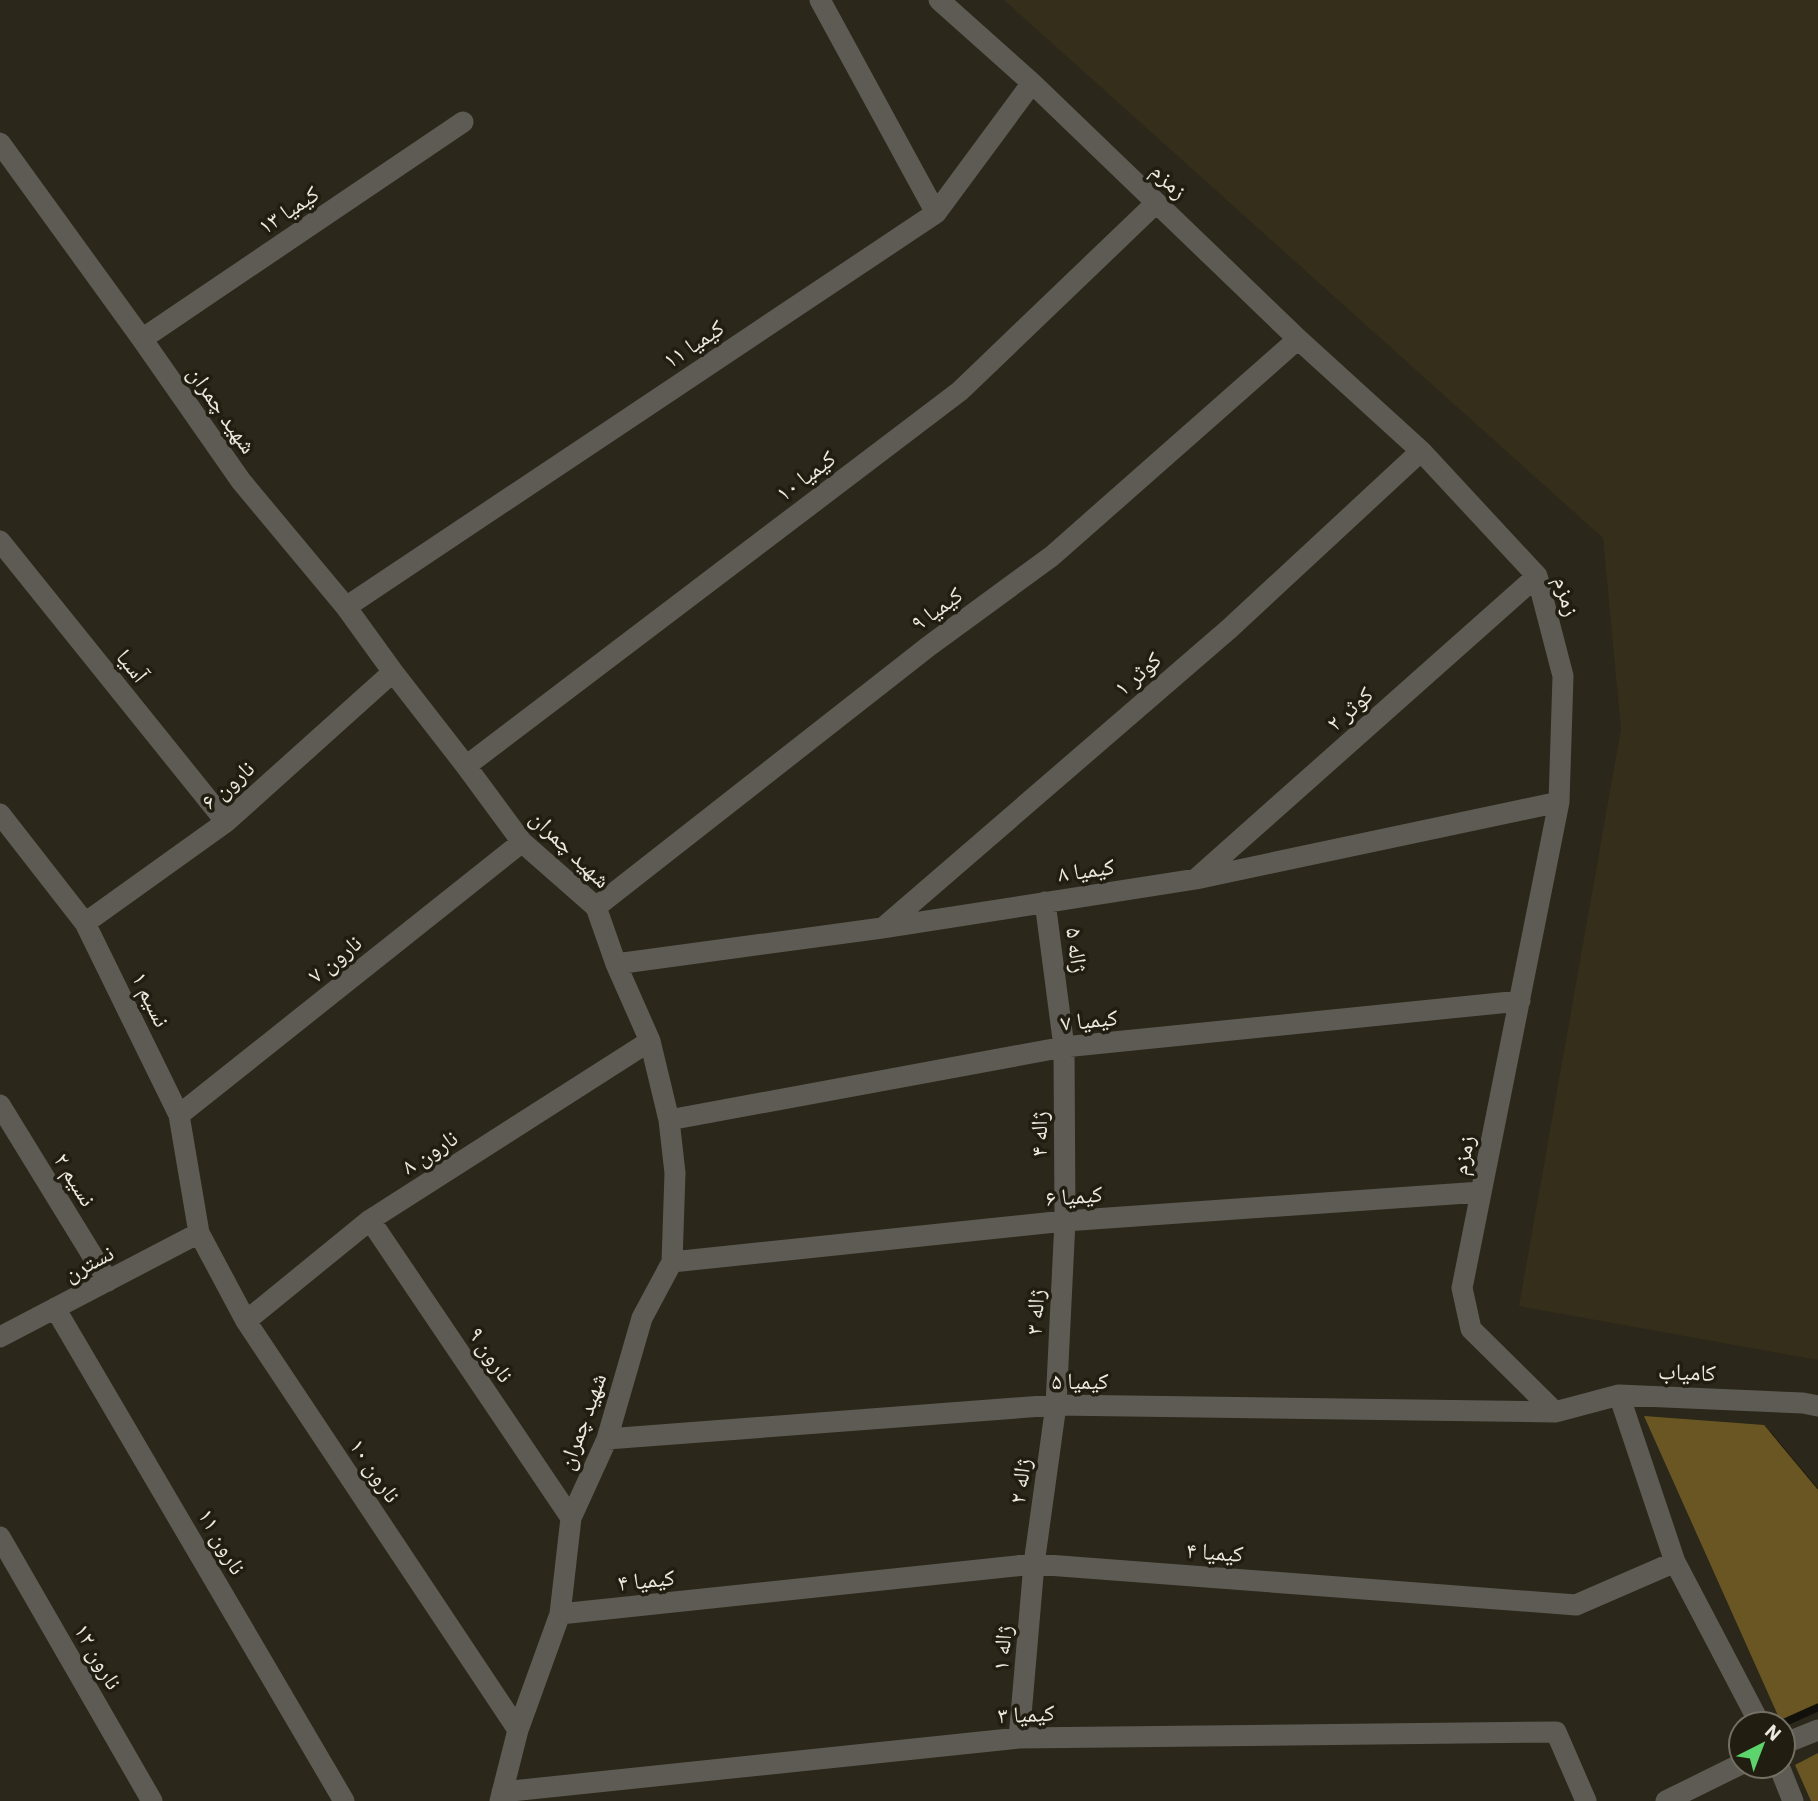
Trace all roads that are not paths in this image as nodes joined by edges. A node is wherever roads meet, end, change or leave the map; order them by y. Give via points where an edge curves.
1 (820, 0) edge
2 (939, 0) edge
3 (1031, 83) junction
4 (463, 122) dead end
5 (0, 143) edge
6 (1156, 203) junction
7 (936, 213) junction
8 (1298, 339) junction
9 (142, 340) junction
10 (1421, 451) junction
11 (0, 541) edge
12 (1537, 576) junction
13 (346, 607) junction
14 (393, 672) junction
15 (466, 766) junction
16 (1559, 802) junction
17 (0, 814) edge
18 (226, 822) junction
19 (522, 842) junction
20 (1196, 879) junction
21 (1045, 902) junction
22 (596, 907) junction
23 (85, 923) junction
24 (882, 928) junction
25 (616, 964) junction
26 (1520, 1001) junction
27 (650, 1041) junction
28 (1064, 1047) junction
29 (0, 1105) edge
30 (179, 1115) junction
31 (669, 1120) junction
32 (1481, 1192) junction
33 (370, 1220) junction
34 (1065, 1222) junction
35 (199, 1233) junction
36 (672, 1262) junction
37 (108, 1281) junction
38 (55, 1308) junction
39 (246, 1321) junction
40 (0, 1336) edge
41 (1619, 1395) junction
42 (1056, 1405) junction
43 (1818, 1406) edge
44 (1555, 1412) junction
45 (607, 1439) junction
46 (571, 1518) junction
47 (0, 1537) edge
48 (1675, 1562) junction
49 (1034, 1564) junction
50 (560, 1614) junction
51 (1753, 1710) edge
52 (518, 1730) junction
53 (1818, 1730) edge
54 (1019, 1738) junction
55 (1797, 1738) edge
56 (1727, 1771) edge
57 (1785, 1780) edge
58 (501, 1796) edge
59 (152, 1801) edge
60 (344, 1801) edge
61 (1586, 1801) edge
62 (1667, 1801) edge
63 (1793, 1801) edge

1 - 7 street
2 - 3 street, زمزم
3 - 6 street, زمزم
3 - 7 street, کیمیا ۱۱
4 - 9 street, کیمیا ۱۳
5 - 9 street, شهید چمران
6 - 8 street, زمزم
6 - 15 street, کیمیا ۱۰ via 960,391
7 - 13 street, کیمیا ۱۱
8 - 10 street, زمزم
8 - 22 street, کیمیا ۹ via 1052,556 929,646
9 - 13 street, شهید چمران via 241,481
10 - 12 street, زمزم
10 - 24 street, کوثر ۱ via 1228,629
11 - 18 street, آسیا
12 - 16 street, زمزم via 1563,676
12 - 20 street, کوثر ۲
13 - 14 street, شهید چمران
14 - 15 street, شهید چمران
14 - 18 street, نارون ۶
15 - 19 street, شهید چمران
16 - 20 street, کیمیا ۸
16 - 26 street, زمزم
17 - 23 street, نسیم ۱
18 - 23 street, نارون ۶
19 - 22 street, شهید چمران
19 - 30 street, نارون ۷
20 - 21 street, کیمیا ۸
21 - 24 street, کیمیا ۸
21 - 28 street, ژاله ۵
22 - 25 street, شهید چمران
23 - 30 street, نسیم ۱
24 - 25 street, کیمیا ۸
25 - 27 street, شهید چمران
26 - 28 street, کیمیا ۷
26 - 32 street, زمزم
27 - 31 street, شهید چمران
27 - 33 street, نارون ۸
28 - 31 street, کیمیا ۷
28 - 34 street, ژاله ۴
29 - 37 street, نسیم ۲
30 - 35 street, نسیم ۱
31 - 36 street, شهید چمران via 675,1173
32 - 34 street, کیمیا ۶
32 - 44 street, زمزم via 1462,1288 1471,1329
33 - 39 street, نارون ۸
33 - 46 street, نارون ۹
34 - 36 street, کیمیا ۶
34 - 42 street, ژاله ۳
35 - 37 street, نسترن
35 - 39 street, نارون ۱۰
36 - 45 street, شهید چمران via 642,1318
37 - 38 street, نسترن
38 - 40 street, نسترن
38 - 60 street, نارون ۱۱
39 - 52 street, نارون ۱۰
41 - 43 street, کامیاب
41 - 44 street, کامیاب
41 - 48 street
42 - 44 street, کیمیا ۵
42 - 45 street, کیمیا ۵
42 - 49 street, ژاله ۲
45 - 46 street, شهید چمران
46 - 50 street, شهید چمران
47 - 59 street, نارون ۱۲
48 - 49 street, کیمیا ۴ via 1576,1605
48 - 51 street
49 - 50 street, کیمیا ۴
49 - 54 street, ژاله ۱
50 - 52 street, شهید چمران
52 - 58 street, شهید چمران
53 - 55 street
54 - 58 street, کیمیا ۳
54 - 61 street, کیمیا ۳ via 1556,1732
56 - 62 street
57 - 63 street

